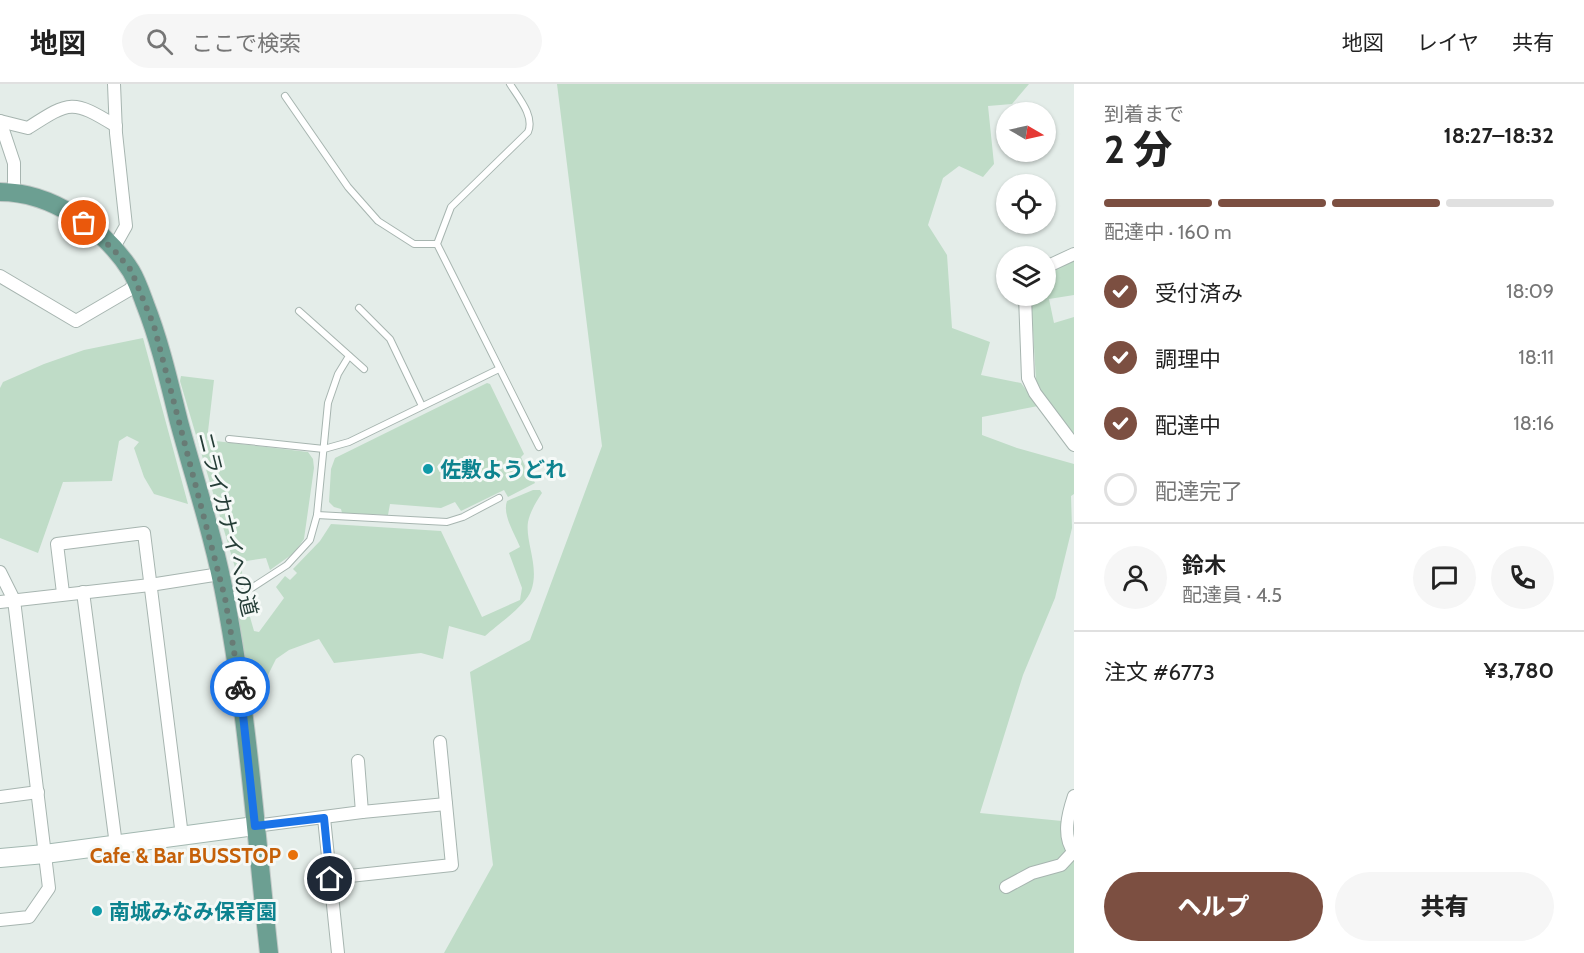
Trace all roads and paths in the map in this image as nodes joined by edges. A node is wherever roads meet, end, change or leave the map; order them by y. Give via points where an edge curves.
1 (114, 84) edge
2 (510, 84) edge
3 (285, 96) dead end
4 (116, 126) junction
5 (7, 192) edge
6 (437, 244) junction
7 (113, 249) junction
8 (1074, 254) edge
9 (1056, 262) edge
10 (0, 276) edge
11 (137, 282) junction
12 (1025, 306) edge
13 (359, 308) dead end
14 (299, 311) dead end
15 (349, 356) junction
16 (364, 369) dead end
17 (499, 369) junction
18 (422, 406) junction
19 (229, 439) dead end
20 (1074, 445) edge
21 (539, 447) dead end
22 (324, 449) junction
23 (499, 498) dead end
24 (316, 515) junction
25 (0, 572) edge
26 (220, 574) junction
27 (150, 585) junction
28 (83, 592) junction
29 (63, 594) junction
30 (225, 598) junction
31 (15, 600) junction
32 (0, 602) edge
33 (440, 742) dead end
34 (358, 761) dead end
35 (38, 792) junction
36 (1074, 796) edge
37 (0, 797) edge
38 (446, 804) junction
39 (362, 812) junction
40 (324, 818) junction
41 (255, 826) junction
42 (182, 836) junction
43 (116, 845) junction
44 (1074, 851) edge
45 (45, 854) junction
46 (0, 858) edge
47 (330, 879) junction
48 (1006, 887) dead end
49 (0, 920) edge
50 (269, 953) edge
51 (338, 953) edge

1 - 4 street
2 - 6 lane via 529,115 531,126 452,207
3 - 6 lane via 348,187 378,221 414,244
4 - 5 street via 92,111 71,105 28,129 0,121 14,164
4 - 7 street via 126,226
5 - 7 main road, ニライカナイへの道 via 33,195 67,211
6 - 17 lane
7 - 11 main road, ニライカナイへの道
8 - 9 street
10 - 11 street via 76,321
11 - 26 main road, ニライカナイへの道 via 154,326
12 - 20 street via 1028,378
13 - 18 lane via 390,339
14 - 15 lane
15 - 16 lane
15 - 22 lane via 330,396
17 - 18 lane
17 - 21 lane
18 - 22 lane via 349,442
19 - 22 lane
22 - 24 lane
23 - 24 lane via 447,522
24 - 30 lane via 310,540 286,565 250,589
25 - 31 street
26 - 27 street
26 - 30 main road, ニライカナイへの道
27 - 28 street
27 - 29 street via 144,533 57,544
27 - 42 street
28 - 29 street
28 - 43 street
29 - 31 street
30 - 41 main road, ニライカナイへの道 via 244,713
31 - 32 street
31 - 35 street
33 - 38 street
34 - 39 street
35 - 37 street
35 - 45 street
36 - 44 street via 1067,816 1069,845
38 - 39 street
38 - 47 street via 452,865
39 - 40 street
40 - 41 street
40 - 47 street
41 - 42 street
41 - 50 main road, ニライカナイへの道
42 - 43 street
43 - 45 street
44 - 48 street via 1061,865 1032,873
45 - 46 street
45 - 49 street via 49,888 29,917
47 - 51 street

